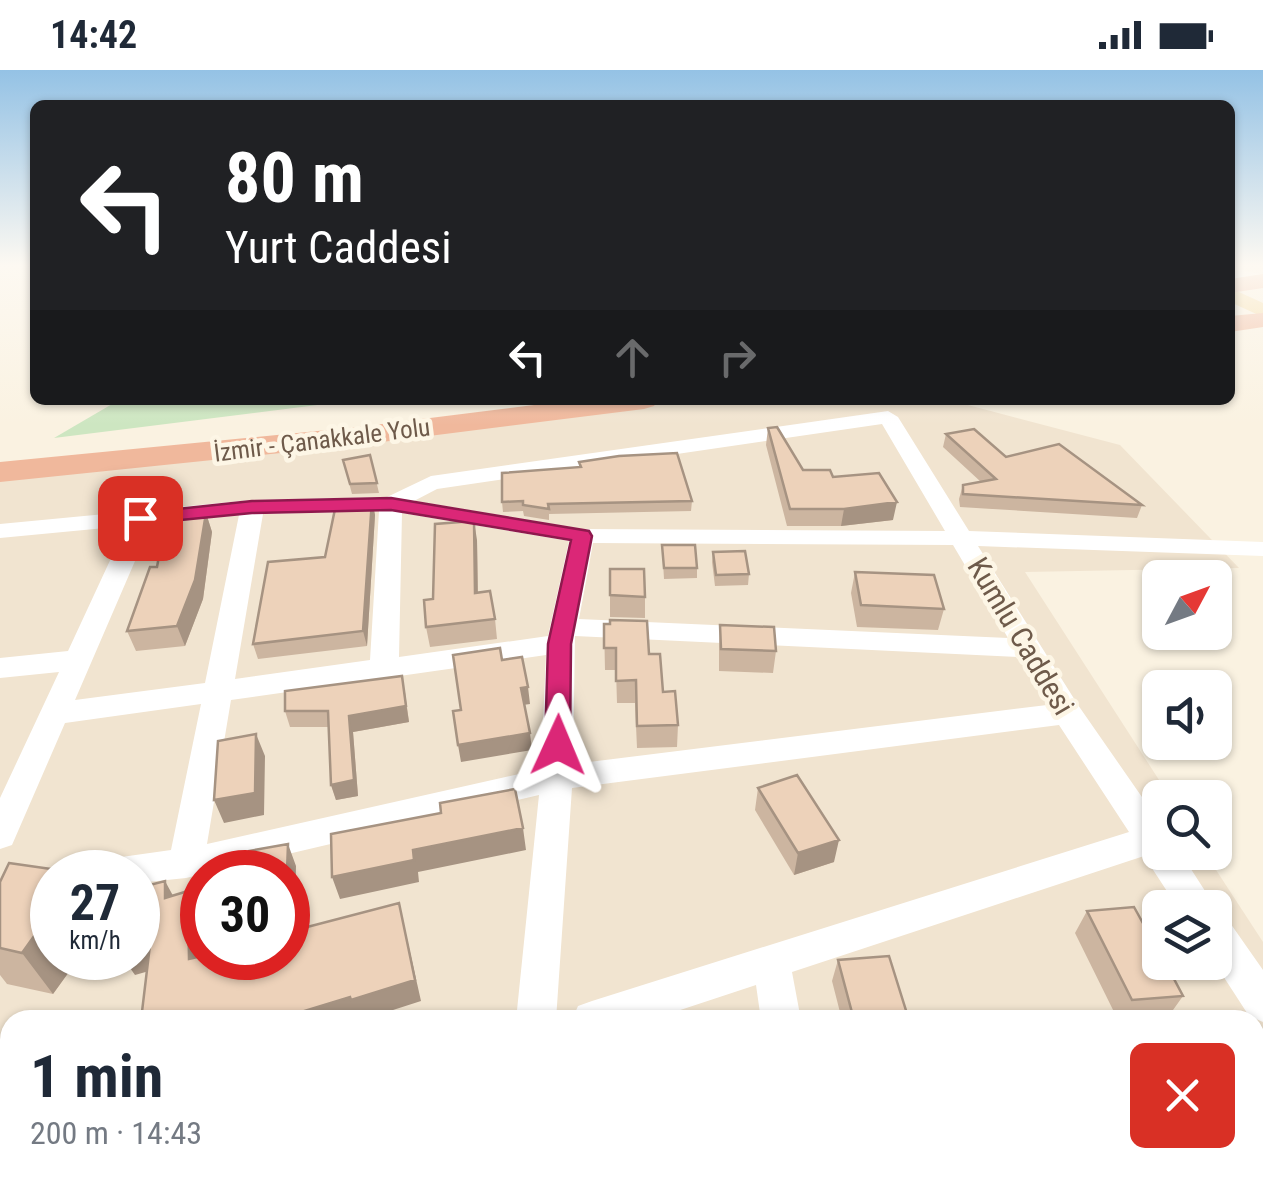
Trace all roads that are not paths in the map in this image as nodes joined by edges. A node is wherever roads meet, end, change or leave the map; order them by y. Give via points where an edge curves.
1 (1263, 320) edge
2 (1235, 323) edge
3 (458, 405) edge
4 (604, 405) edge
5 (0, 454) edge
6 (0, 472) edge
7 (391, 504) junction
8 (252, 507) junction
9 (140, 518) junction
10 (0, 531) edge
11 (582, 536) junction
12 (962, 538) junction
13 (1263, 549) edge
14 (561, 636) junction
15 (1028, 648) junction
16 (78, 660) junction
17 (0, 668) edge
18 (384, 668) junction
19 (217, 692) junction
20 (1067, 713) junction
21 (54, 714) junction
22 (557, 778) junction
23 (1142, 823) edge
24 (0, 835) edge
25 (188, 850) edge
26 (243, 850) edge
27 (1142, 852) edge
28 (1232, 957) edge
29 (770, 960) junction
30 (1263, 1002) edge
31 (537, 1010) edge
32 (622, 1010) edge
33 (780, 1010) edge

1 - 2 highway
3 - 5 highway, İzmir - Çanakkale Yolu
4 - 6 highway, İzmir - Çanakkale Yolu
7 - 8 street
7 - 11 street
7 - 12 street, Kumlu Caddesi via 431,482 888,417
7 - 18 street
8 - 9 street
8 - 19 street
9 - 10 street
9 - 16 street
11 - 12 street
11 - 14 street
12 - 13 street
12 - 15 street, Kumlu Caddesi
14 - 15 street
14 - 18 street
14 - 22 street
15 - 20 street, Kumlu Caddesi
16 - 17 street
16 - 21 street
18 - 19 street
19 - 21 street
19 - 25 street
20 - 22 street
20 - 23 street, Kumlu Caddesi
21 - 24 street
22 - 26 street
22 - 31 street
27 - 29 street
28 - 30 street
29 - 32 street
29 - 33 street

